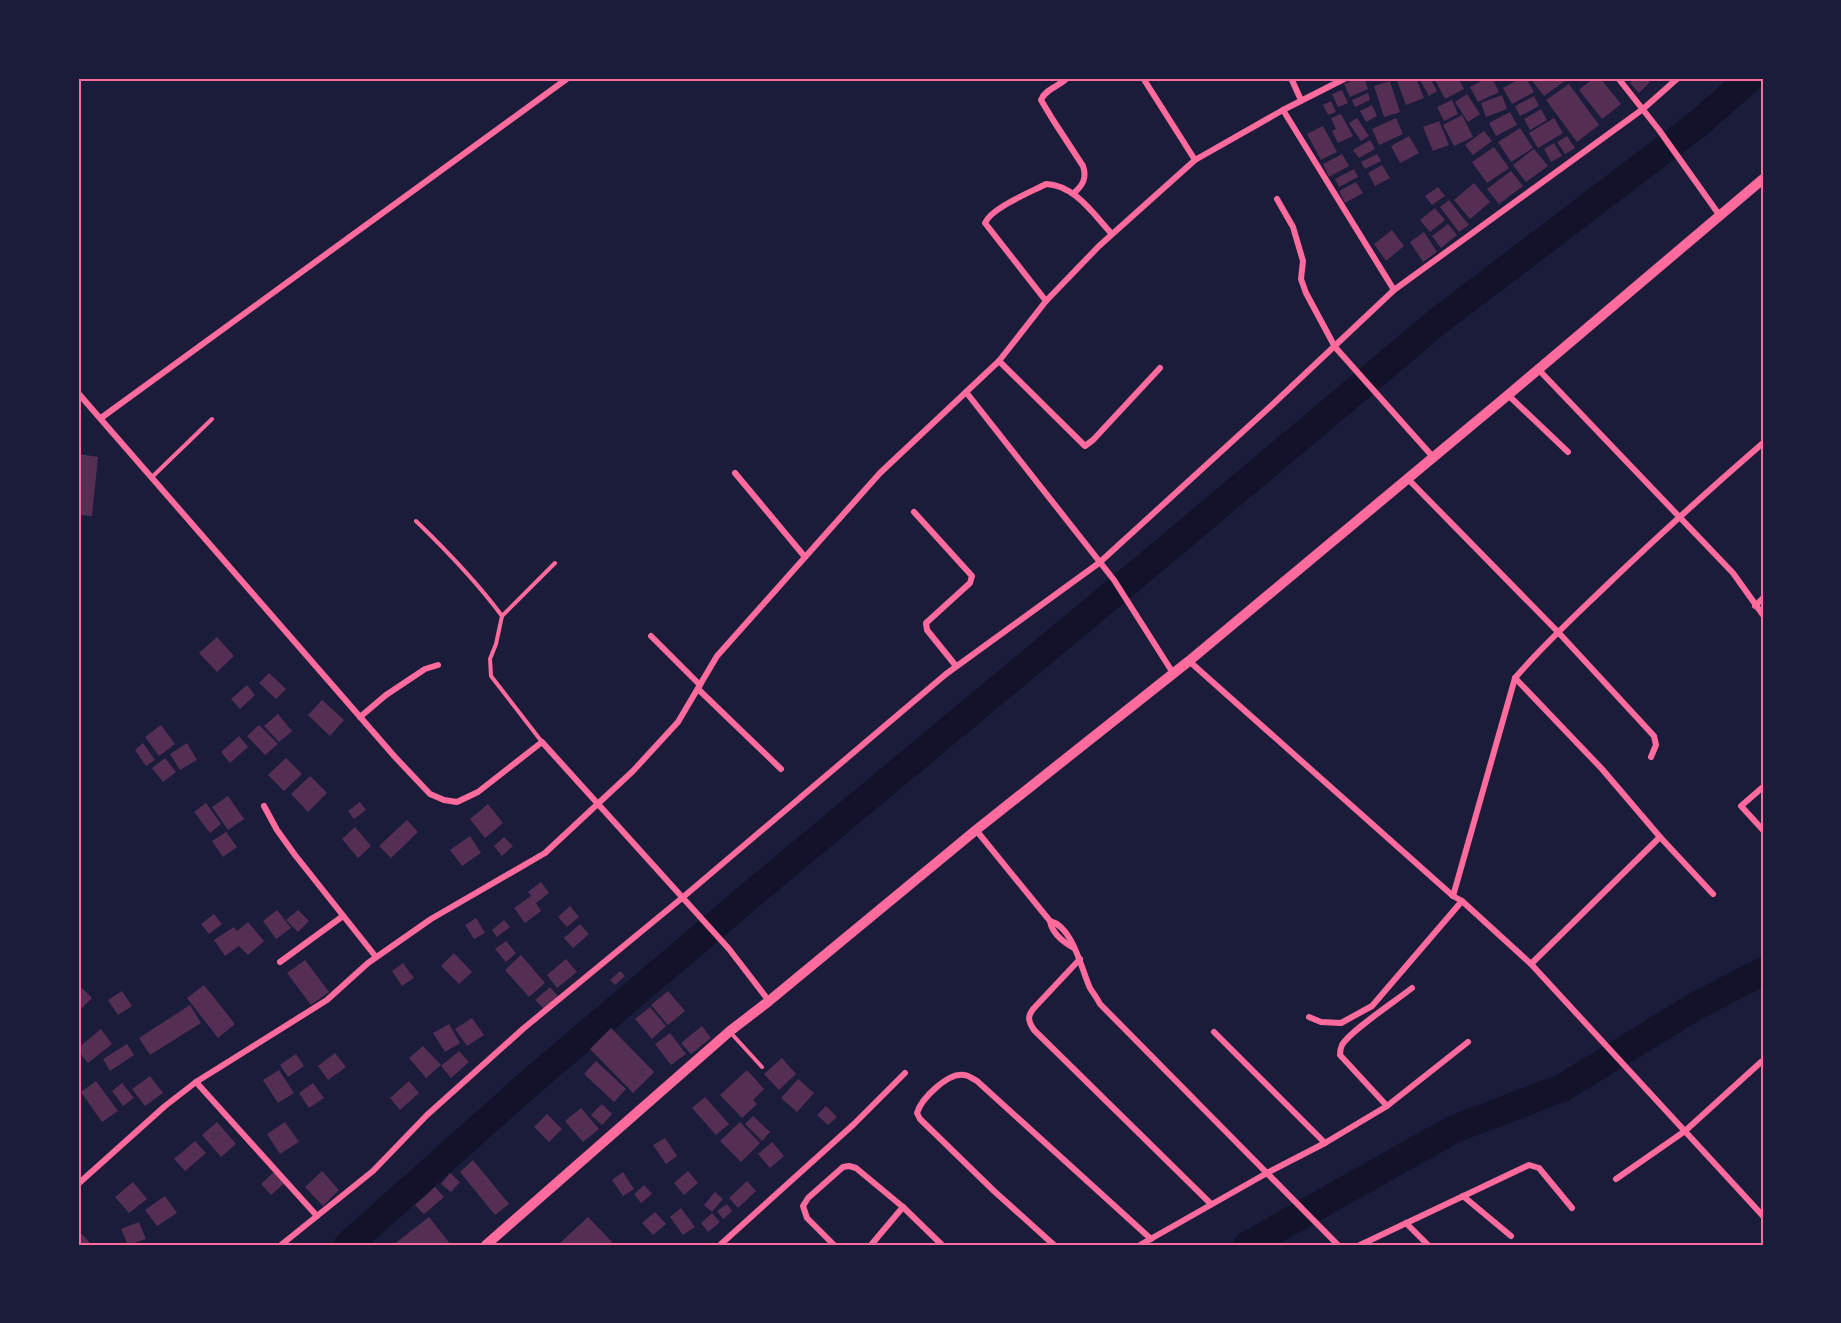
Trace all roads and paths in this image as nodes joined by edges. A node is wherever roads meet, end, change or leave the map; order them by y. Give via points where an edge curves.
1 (568, 78) edge
2 (1067, 78) edge
3 (1143, 78) edge
4 (1291, 78) edge
5 (1346, 78) edge
6 (1618, 78) edge
7 (1678, 78) edge
8 (1301, 100) junction
9 (1643, 109) junction
10 (1283, 110) junction
11 (1195, 160) junction
12 (1763, 179) edge
13 (1074, 193) junction
14 (1277, 199) dead end
15 (1720, 216) junction
16 (1112, 234) junction
17 (1394, 290) junction
18 (1046, 301) junction
19 (1335, 347) junction
20 (999, 361) junction
21 (1160, 368) dead end
22 (1538, 368) junction
23 (966, 392) junction
24 (78, 393) edge
25 (1508, 395) junction
26 (101, 418) junction
27 (212, 419) dead end
28 (1763, 443) edge
29 (1568, 452) dead end
30 (1433, 457) junction
31 (735, 473) dead end
32 (152, 477) junction
33 (1408, 478) junction
34 (914, 512) dead end
35 (1679, 516) junction
36 (416, 521) dead end
37 (805, 557) junction
38 (555, 563) dead end
39 (1099, 563) junction
40 (1763, 598) edge
41 (1755, 606) junction
42 (1763, 615) edge
43 (502, 616) junction
44 (1558, 632) junction
45 (651, 636) dead end
46 (1189, 661) junction
47 (438, 665) dead end
48 (956, 666) junction
49 (1173, 673) junction
50 (1515, 678) junction
51 (699, 687) junction
52 (360, 717) junction
53 (542, 742) junction
54 (1651, 757) dead end
55 (781, 770) dead end
56 (1763, 787) edge
57 (599, 804) junction
58 (264, 806) dead end
59 (976, 830) junction
60 (1763, 830) edge
61 (1660, 837) junction
62 (1713, 894) dead end
63 (1453, 896) junction
64 (682, 897) junction
65 (1461, 901) junction
66 (343, 916) junction
67 (376, 957) junction
68 (1080, 959) junction
69 (280, 962) dead end
70 (1531, 964) junction
71 (1412, 988) dead end
72 (769, 1001) junction
73 (1309, 1017) dead end
74 (730, 1031) junction
75 (1214, 1032) dead end
76 (1468, 1042) dead end
77 (1761, 1062) dead end
78 (762, 1067) dead end
79 (905, 1073) dead end
80 (196, 1082) junction
81 (1387, 1106) junction
82 (1685, 1131) junction
83 (1324, 1143) junction
84 (1267, 1173) junction
85 (1616, 1179) dead end
86 (78, 1184) edge
87 (1463, 1196) junction
88 (1211, 1204) junction
89 (903, 1207) junction
90 (1572, 1208) dead end
91 (317, 1216) junction
92 (1763, 1216) edge
93 (1406, 1223) junction
94 (1510, 1236) dead end
95 (1151, 1239) junction
96 (281, 1245) edge
97 (486, 1245) edge
98 (720, 1245) edge
99 (834, 1245) edge
100 (871, 1245) edge
101 (942, 1245) edge
102 (1054, 1245) edge
103 (1140, 1245) edge
104 (1338, 1245) edge
105 (1360, 1245) edge
106 (1428, 1245) edge

1 - 26 street
2 - 13 street via 1043,94 1041,100 1083,166 1084,182
3 - 11 street
4 - 8 street
5 - 8 street
6 - 9 street
7 - 9 street
8 - 10 street
9 - 15 street
9 - 17 street
10 - 11 street
10 - 17 street
11 - 16 street
12 - 15 main road
13 - 16 street
13 - 18 street via 1046,184 998,210 985,223
14 - 19 street via 1293,226 1303,261 1301,279 1306,293
15 - 22 main road
16 - 18 street
17 - 19 street
18 - 20 street
19 - 30 street
19 - 39 street
20 - 21 street via 1085,446
20 - 23 street
22 - 25 main road
22 - 35 street
23 - 37 street via 880,473
23 - 39 street
24 - 26 street
25 - 29 street
25 - 30 main road
26 - 32 street
27 - 32 lane
28 - 35 street
30 - 33 main road
31 - 37 street
32 - 52 street
33 - 44 street
33 - 46 main road
34 - 48 street via 972,576 970,583 926,623 927,630
35 - 41 street via 1733,573
35 - 44 street
36 - 43 lane
37 - 51 street via 717,656
38 - 43 lane
39 - 48 street
39 - 49 street
40 - 41 street
41 - 42 street
43 - 53 lane via 490,659 491,676
44 - 50 street
44 - 54 street via 1654,736 1656,745
45 - 51 street
46 - 49 main road
46 - 63 street
47 - 52 street via 425,669
48 - 64 street
49 - 59 main road
50 - 61 street
50 - 63 street
51 - 55 street
51 - 57 street via 678,722
52 - 53 street via 430,794 457,802 478,792
53 - 57 street
56 - 60 street via 1741,806
57 - 64 street
57 - 67 street via 544,853 431,918
58 - 66 street via 277,830
59 - 68 street via 1050,921 1064,931
59 - 72 main road
61 - 62 street
61 - 70 street
63 - 65 street
64 - 72 street
64 - 91 street via 524,1028 427,1115 373,1171
65 - 70 street
65 - 73 street via 1372,1006 1341,1023
66 - 67 street
66 - 69 street
67 - 80 street via 327,1000
68 - 84 street via 1090,989 1100,1004
68 - 88 street via 1034,1008 1029,1022
70 - 82 street
71 - 81 street via 1356,1031 1340,1050 1340,1055
72 - 74 main road
74 - 78 lane
74 - 97 main road
75 - 83 street
76 - 81 street
77 - 82 street
79 - 98 street
80 - 86 street
80 - 91 street
81 - 83 street
82 - 85 street
82 - 92 street
83 - 84 street
84 - 88 street
84 - 104 street
87 - 90 street via 1529,1165 1539,1168
87 - 93 street
87 - 94 street
88 - 95 street
89 - 99 street via 856,1168 843,1167 803,1206 807,1218
89 - 100 street
89 - 101 street
91 - 96 street
93 - 105 street
93 - 106 street
95 - 102 street via 977,1081 966,1075 954,1075 919,1106 920,1119
95 - 103 street

